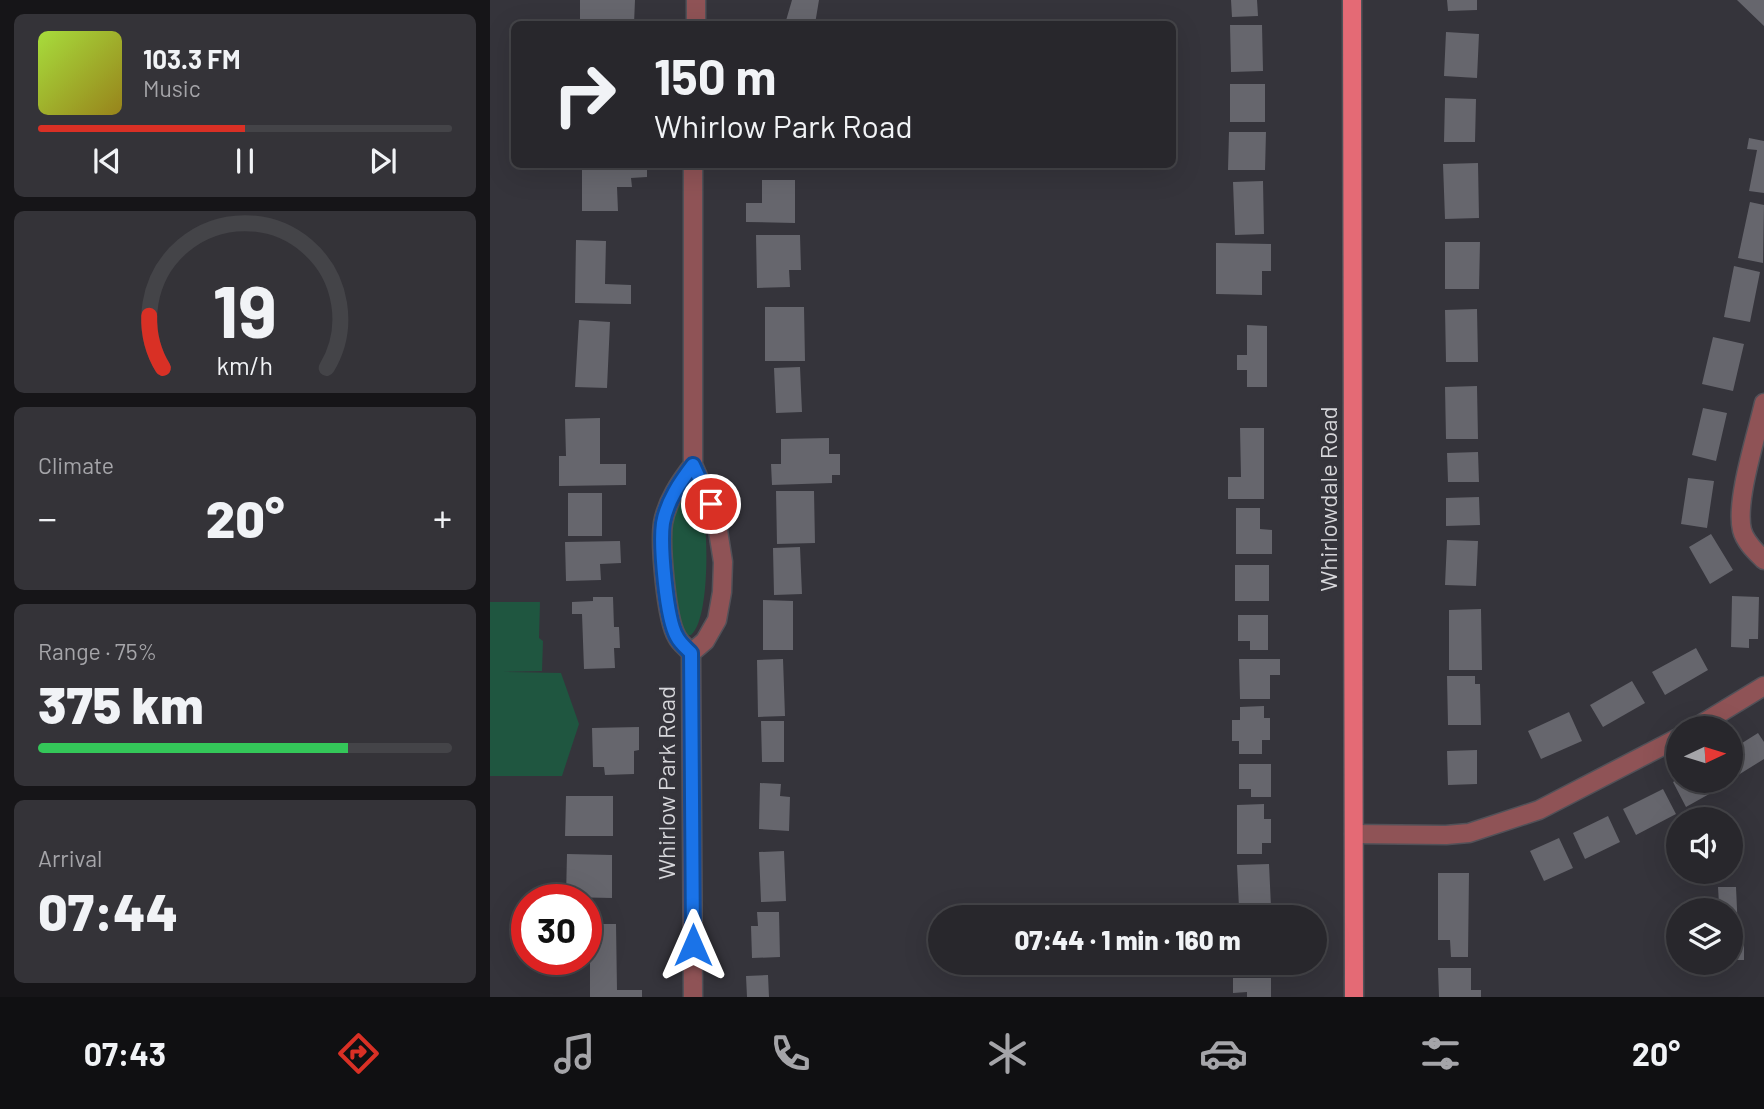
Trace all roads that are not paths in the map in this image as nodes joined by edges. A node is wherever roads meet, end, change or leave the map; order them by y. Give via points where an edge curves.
1 (696, 0) edge
2 (1352, 0) edge
3 (696, 21) edge
4 (693, 168) edge
5 (1764, 403) edge
6 (693, 465) junction
7 (1764, 561) edge
8 (691, 653) junction
9 (1764, 686) edge
10 (1715, 716) edge
11 (1666, 743) edge
12 (1354, 834) junction
13 (693, 997) edge
14 (1354, 997) edge

1 - 3 street
2 - 12 main road, Whirlowdale Road
4 - 6 street, Whirlow Park Road
5 - 7 street via 1740,513 1743,532
6 - 8 street, Whirlow Park Road via 675,489 663,523 668,605 676,635
6 - 8 street, Whirlow Park Road via 716,518 723,562 717,620 705,641
8 - 13 street, Whirlow Park Road
9 - 10 street
11 - 12 street via 1539,810 1469,833
12 - 14 main road, Whirlowdale Road

